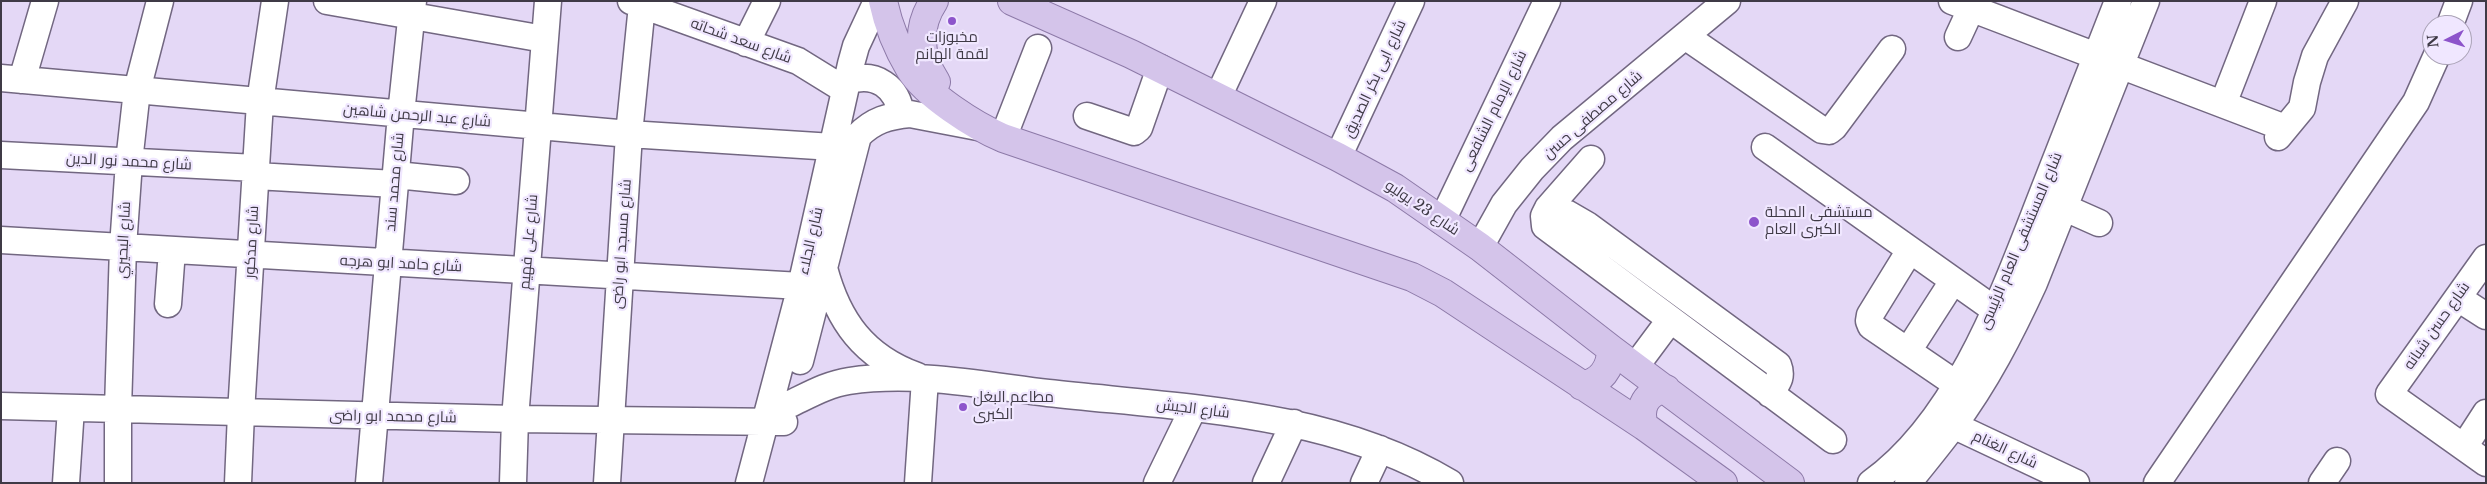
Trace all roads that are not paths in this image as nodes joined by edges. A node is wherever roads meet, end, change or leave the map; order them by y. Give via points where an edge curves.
1 (46, 1) edge
2 (160, 1) edge
3 (275, 1) edge
4 (327, 1) edge
5 (548, 1) edge
6 (767, 1) edge
7 (877, 1) edge
8 (883, 1) edge
9 (934, 1) edge
10 (1012, 1) edge
11 (1263, 1) edge
12 (1411, 1) edge
13 (1547, 1) edge
14 (1727, 1) edge
15 (2118, 1) edge
16 (2146, 1) edge
17 (2263, 1) edge
18 (2459, 1) edge
19 (637, 3) edge
20 (2334, 4) edge
21 (1962, 5) edge
22 (412, 9) edge
23 (2454, 15) edge
24 (1685, 36) junction
25 (1958, 37) dead end
26 (544, 40) junction
27 (746, 43) junction
28 (1038, 48) dead end
29 (1892, 50) dead end
30 (2096, 57) junction
31 (2433, 65) edge
32 (2120, 66) junction
33 (1160, 68) junction
34 (11, 79) edge
35 (847, 86) junction
36 (137, 90) junction
37 (1218, 97) junction
38 (260, 102) junction
39 (2223, 104) junction
40 (954, 109) junction
41 (401, 114) junction
42 (901, 115) junction
43 (1087, 116) dead end
44 (538, 126) junction
45 (978, 127) junction
46 (629, 134) junction
47 (1003, 138) junction
48 (833, 147) junction
49 (1765, 148) dead end
50 (1, 155) edge
51 (1338, 157) junction
52 (1590, 159) dead end
53 (129, 162) junction
54 (256, 172) junction
55 (395, 180) junction
56 (456, 180) dead end
57 (2059, 196) junction
58 (1548, 208) junction
59 (1442, 220) junction
60 (2099, 223) dead end
61 (1, 240) edge
62 (123, 247) junction
63 (1480, 247) junction
64 (172, 250) junction
65 (1910, 250) junction
66 (252, 255) junction
67 (2486, 258) edge
68 (388, 263) junction
69 (824, 268) junction
70 (527, 271) junction
71 (620, 276) junction
72 (1954, 281) junction
73 (800, 286) junction
74 (1671, 286) junction
75 (2458, 298) junction
76 (168, 304) dead end
77 (1995, 310) junction
78 (1662, 314) junction
79 (2486, 316) edge
80 (1729, 329) junction
81 (1611, 349) junction
82 (1908, 351) junction
83 (1712, 352) junction
84 (1636, 367) junction
85 (925, 378) junction
86 (1956, 384) junction
87 (1582, 386) junction
88 (1666, 389) junction
89 (1770, 394) junction
90 (1, 406) edge
91 (71, 408) junction
92 (118, 409) junction
93 (1193, 409) junction
94 (240, 413) junction
95 (2486, 413) edge
96 (374, 416) junction
97 (780, 416) junction
98 (515, 419) junction
99 (611, 421) junction
100 (1944, 421) junction
101 (1294, 423) junction
102 (1644, 426) junction
103 (1833, 440) dead end
104 (2464, 447) junction
105 (1380, 448) junction
106 (2336, 461) dead end
107 (2486, 463) edge
108 (66, 483) edge
109 (118, 483) edge
110 (238, 483) edge
111 (369, 483) edge
112 (513, 483) edge
113 (607, 483) edge
114 (749, 483) edge
115 (768, 483) edge
116 (918, 483) edge
117 (1157, 483) edge
118 (1266, 483) edge
119 (1364, 483) edge
120 (1450, 483) edge
121 (1723, 483) edge
122 (1790, 483) edge
123 (1871, 483) edge
124 (1908, 483) edge
125 (2076, 483) edge
126 (2157, 483) edge
127 (2322, 483) edge

1 - 34 street
2 - 36 street, شارع البحيري
3 - 38 street, شارع مدكور
4 - 22 street
5 - 26 street, شارع على فهيم
6 - 27 street
7 - 35 street, شارع الجلاء via 856,46
8 - 40 main road via 894,37 911,71
9 - 40 main road via 922,26 923,57 929,72
10 - 33 main road, شارع 23 يوليو
11 - 37 street
12 - 51 street, شارع ابى بكر الصديق
13 - 59 street, شارع الإمام الشافعى
14 - 24 street, شارع مصطفى حسن
15 - 30 street, شارع المستشفى العام الرئيسى
16 - 32 street, شارع المستشفى العام الرئيسى
17 - 39 street
18 - 23 street
19 - 27 street, شارع سعد شحاته
19 - 46 street, شارع مسجد ابو راضى
20 - 39 street via 2307,82 2302,108 2282,132
21 - 25 street
21 - 30 street
22 - 26 street
22 - 41 street, شارع محمد سند
24 - 29 street via 1822,130 1829,131
24 - 63 street, شارع مصطفى حسن via 1562,138 1504,204
26 - 44 street, شارع على فهيم
27 - 35 street, شارع سعد شحاته via 798,61
28 - 47 street
30 - 32 street
30 - 57 street, شارع المستشفى العام الرئيسى
31 - 126 street via 2416,102
32 - 39 street
32 - 57 street, شارع المستشفى العام الرئيسى
33 - 37 main road, شارع 23 يوليو
33 - 43 street via 1139,128 1134,132
34 - 36 street, شارع عبد الرحمن شاهين
35 - 42 street via 870,78 884,83 898,100
35 - 48 street, شارع الجلاء
36 - 38 street, شارع عبد الرحمن شاهين
36 - 53 street, شارع البحيري
37 - 51 main road, شارع 23 يوليو
38 - 41 street, شارع عبد الرحمن شاهين
38 - 54 street, شارع مدكور
40 - 45 main road
41 - 44 street, شارع عبد الرحمن شاهين
41 - 55 street, شارع محمد سند
42 - 45 street, شارع الجلاء
42 - 69 street, شارع الجلاء via 874,122 858,136
44 - 46 street, شارع عبد الرحمن شاهين
44 - 70 street, شارع على فهيم
45 - 47 main road
46 - 48 street, شارع عبد الرحمن شاهين
46 - 71 street, شارع مسجد ابو راضى
47 - 87 main road via 1412,277 1443,293
48 - 73 street, شارع الجلاء
49 - 65 street
50 - 53 street, شارع محمد نور الدين
51 - 59 main road, شارع 23 يوليو via 1395,188
52 - 58 street
53 - 54 street, شارع محمد نور الدين
53 - 62 street, شارع البحيري
54 - 55 street, شارع محمد نور الدين
54 - 66 street, شارع مدكور
55 - 56 street, شارع محمد نور الدين
55 - 68 street, شارع محمد سند
57 - 60 street
57 - 77 street, شارع المستشفى العام الرئيسى
57 - 100 street, شارع المستشفى العام الرئيسى via 2017,320 1981,385
58 - 74 street via 1587,224
58 - 78 street via 1544,216 1545,226 1552,233
59 - 63 main road, شارع 23 يوليو
61 - 62 street, شارع حامد ابو هرجه
62 - 64 street, شارع حامد ابو هرجه
62 - 92 street, شارع البحيري
63 - 81 main road, شارع 23 يوليو
64 - 66 street, شارع حامد ابو هرجه
64 - 76 street
65 - 72 street
65 - 82 street via 1870,314 1869,321
66 - 68 street, شارع حامد ابو هرجه
66 - 94 street, شارع مدكور
67 - 75 street, شارع حسن شبانه
68 - 70 street, شارع حامد ابو هرجه
68 - 96 street, شارع محمد سند
69 - 85 street, شارع الجيش via 842,317 858,339 900,370
69 - 97 street, شارع الجلاء
70 - 71 street, شارع حامد ابو هرجه
70 - 98 street, شارع على فهيم
71 - 73 street, شارع حامد ابو هرجه
71 - 99 street, شارع مسجد ابو راضى
72 - 77 street
72 - 82 street
73 - 97 street, شارع الجلاء
74 - 78 street
74 - 80 street
75 - 79 street
75 - 104 street, شارع حسن شبانه via 2389,394
77 - 86 street, شارع المستشفى العام الرئيسى
78 - 83 street
78 - 84 street
80 - 83 street
80 - 89 street via 1778,365 1780,379
81 - 84 main road, شارع 23 يوليو
81 - 87 main road via 1609,366 1604,374
82 - 86 street
83 - 89 street
84 - 88 main road, شارع 23 يوليو
85 - 93 street, شارع الجيش
85 - 97 street, شارع الجيش via 836,383
85 - 116 street
86 - 100 street, شارع المستشفى العام الرئيسى
87 - 102 main road
88 - 102 main road via 1657,390 1644,401 1641,409
88 - 122 main road, شارع 23 يوليو
89 - 103 street
90 - 91 street, شارع محمد ابو راضى
91 - 92 street, شارع محمد ابو راضى
91 - 108 street
92 - 94 street, شارع محمد ابو راضى
92 - 109 street, شارع البحيري
93 - 101 street, شارع الجيش
93 - 117 street
94 - 96 street, شارع محمد ابو راضى
94 - 110 street, شارع مدكور
95 - 104 street
96 - 98 street, شارع محمد ابو راضى
96 - 111 street, شارع محمد سند
97 - 99 street, شارع محمد ابو راضى
97 - 114 street, شارع الجلاء
97 - 115 street, شارع الجلاء
98 - 99 street, شارع محمد ابو راضى
98 - 112 street, شارع على فهيم
99 - 113 street, شارع مسجد ابو راضى
100 - 123 street, شارع المستشفى العام الرئيسى
100 - 124 street, شارع المستشفى العام الرئيسى
100 - 125 street, شارع الغنام
101 - 105 street, شارع الجيش
101 - 118 street
102 - 121 main road
104 - 107 street
105 - 119 street
105 - 120 street, شارع الجيش
106 - 127 street

